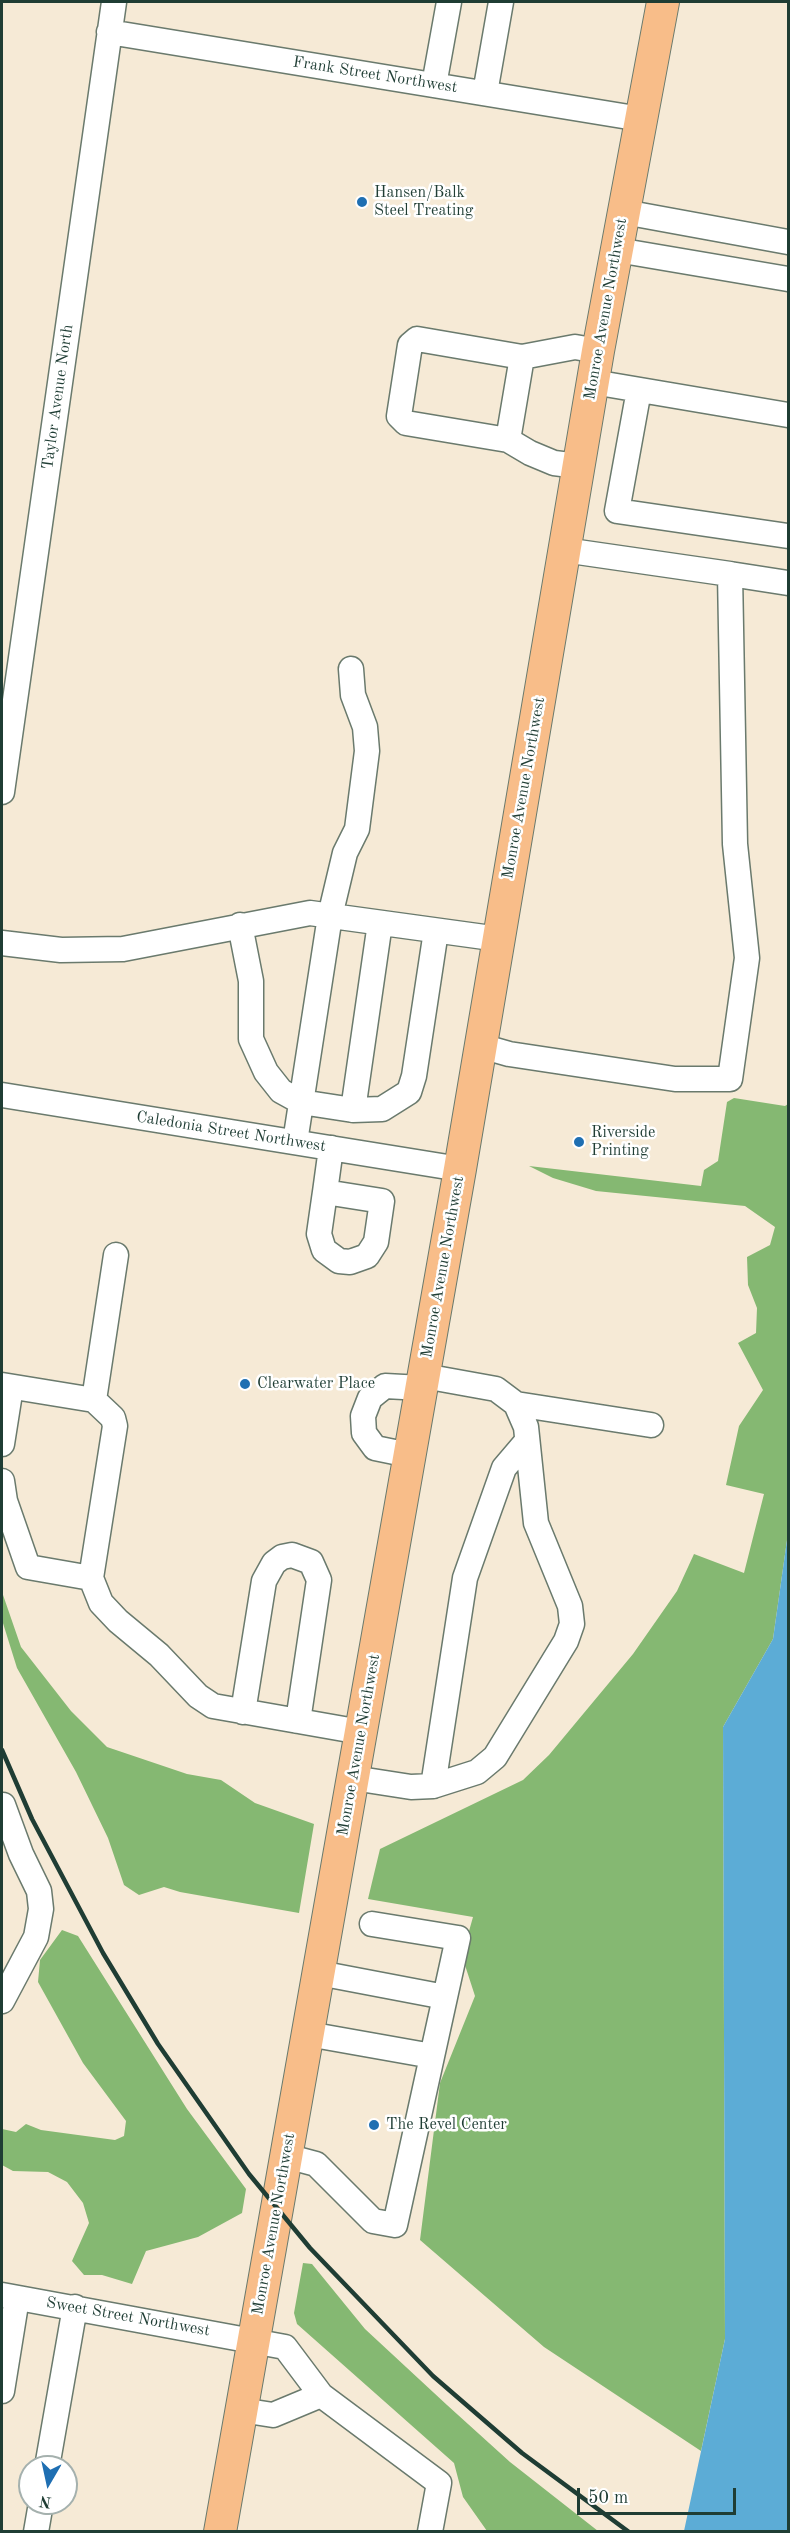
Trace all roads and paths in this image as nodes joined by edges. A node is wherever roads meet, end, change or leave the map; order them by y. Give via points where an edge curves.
1 (114, 2) edge
2 (449, 2) edge
3 (501, 2) edge
4 (663, 2) edge
5 (110, 32) junction
6 (434, 85) junction
7 (485, 93) junction
8 (641, 119) junction
9 (624, 212) junction
10 (789, 242) edge
11 (617, 250) junction
12 (789, 279) edge
13 (598, 351) junction
14 (522, 357) junction
15 (592, 382) junction
16 (639, 390) junction
17 (789, 415) edge
18 (508, 440) junction
19 (578, 466) junction
20 (789, 536) edge
21 (564, 550) junction
22 (730, 574) junction
23 (789, 583) edge
24 (351, 669) dead end
25 (9, 682) edge
26 (2, 792) edge
27 (330, 916) junction
28 (380, 923) junction
29 (240, 926) junction
30 (436, 931) junction
31 (499, 939) junction
32 (2, 942) edge
33 (481, 1046) junction
34 (2, 1095) edge
35 (301, 1102) junction
36 (353, 1110) junction
37 (295, 1142) junction
38 (331, 1148) junction
39 (460, 1169) junction
40 (325, 1192) dead end
41 (116, 1255) dead end
42 (423, 1382) junction
43 (6, 1386) edge
44 (93, 1400) junction
45 (516, 1404) junction
46 (651, 1425) dead end
47 (527, 1441) junction
48 (2, 1444) edge
49 (409, 1455) junction
50 (2, 1481) edge
51 (91, 1578) junction
52 (243, 1712) junction
53 (298, 1721) junction
54 (361, 1732) junction
55 (353, 1778) junction
56 (433, 1786) junction
57 (3, 1805) edge
58 (11, 1854) edge
59 (372, 1924) dead end
60 (319, 1973) junction
61 (445, 1997) junction
62 (2, 2001) edge
63 (308, 2034) junction
64 (432, 2056) junction
65 (286, 2156) junction
66 (9, 2296) edge
67 (75, 2307) junction
68 (254, 2340) junction
69 (2, 2391) edge
70 (321, 2395) junction
71 (241, 2410) junction
72 (49, 2455) edge
73 (38, 2515) edge
74 (36, 2532) edge
75 (220, 2532) edge
76 (430, 2532) edge

1 - 5 street, Taylor Avenue North
2 - 6 street
3 - 7 street
4 - 8 main road, Monroe Avenue Northwest
5 - 6 street, Frank Street Northwest
5 - 25 street, Taylor Avenue North
6 - 7 street, Frank Street Northwest
7 - 8 street, Frank Street Northwest
8 - 9 main road, Monroe Avenue Northwest
9 - 10 street
9 - 11 main road, Monroe Avenue Northwest
11 - 12 street
11 - 13 main road, Monroe Avenue Northwest
13 - 14 street via 575,347
13 - 15 main road, Monroe Avenue Northwest
14 - 18 street
14 - 18 street via 417,339 410,345 399,416 406,423
15 - 16 street
15 - 19 main road, Monroe Avenue Northwest
16 - 17 street
16 - 20 street via 617,511
18 - 19 street via 546,459
19 - 21 main road, Monroe Avenue Northwest
21 - 22 street
21 - 31 main road, Monroe Avenue Northwest
22 - 23 street
22 - 33 street via 735,844 747,958 730,1079 675,1080 509,1054
24 - 27 street via 353,695 365,727 367,751 357,829 345,853
25 - 26 street, Taylor Avenue North
27 - 28 street
27 - 29 street via 299,914
27 - 35 street
28 - 30 street
28 - 36 street
29 - 32 street via 123,949 61,950
29 - 35 street via 251,981 251,1039 258,1059 281,1091
30 - 31 street
30 - 36 street via 409,1092 382,1109
31 - 33 main road, Monroe Avenue Northwest
33 - 39 main road, Monroe Avenue Northwest
34 - 37 street, Caledonia Street Northwest
35 - 36 street
35 - 37 street
37 - 38 street, Caledonia Street Northwest
38 - 39 street, Caledonia Street Northwest
38 - 40 street
39 - 42 main road, Monroe Avenue Northwest
41 - 44 street
42 - 45 street via 496,1389
42 - 49 main road, Monroe Avenue Northwest
42 - 49 street via 385,1386 370,1398 363,1416 364,1433 375,1448
43 - 44 street
43 - 48 street
44 - 51 street via 113,1418 115,1426
45 - 46 street
45 - 47 street
47 - 56 street via 504,1468 465,1578
47 - 56 street via 536,1523 570,1606 572,1624 566,1641 495,1757 477,1772
49 - 54 main road, Monroe Avenue Northwest
50 - 51 street via 28,1567
51 - 52 street via 101,1603 198,1696 213,1706
52 - 53 street
52 - 53 street via 264,1581 274,1563 292,1555 310,1562 319,1580
53 - 54 street
54 - 55 main road, Monroe Avenue Northwest
55 - 56 street via 411,1787
55 - 60 main road, Monroe Avenue Northwest
57 - 58 street
58 - 62 street via 39,1891 40,1922 22,1967
59 - 61 street via 458,1938
60 - 61 street
60 - 63 main road, Monroe Avenue Northwest
61 - 64 street
63 - 64 street
63 - 65 main road, Monroe Avenue Northwest
64 - 65 street via 395,2225 373,2221 316,2164
65 - 68 main road, Monroe Avenue Northwest
66 - 67 street, Sweet Street Northwest
66 - 69 street
67 - 68 street, Sweet Street Northwest
67 - 72 street
68 - 70 street, Sweet Street Northwest via 285,2347
68 - 71 main road, Monroe Avenue Northwest
70 - 71 street via 273,2415
70 - 76 street, Sweet Street Northwest via 439,2483
71 - 75 main road, Monroe Avenue Northwest
73 - 74 street

